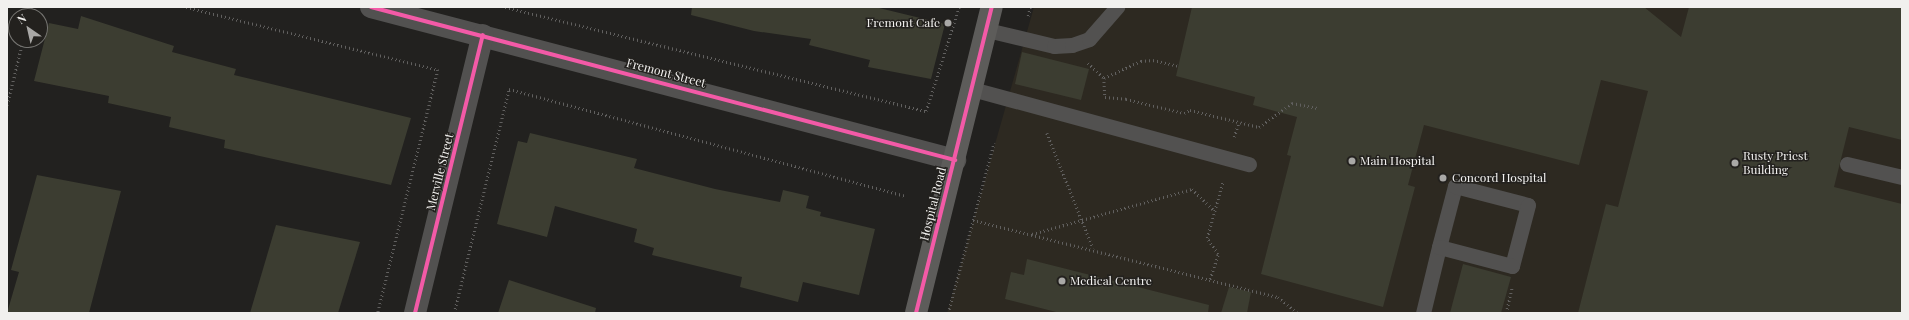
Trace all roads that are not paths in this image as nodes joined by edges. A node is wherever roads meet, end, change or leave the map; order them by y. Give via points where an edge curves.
1 (371, 7) edge
2 (992, 7) edge
3 (1117, 7) edge
4 (987, 30) junction
5 (484, 35) junction
6 (972, 89) junction
7 (955, 160) junction
8 (1249, 164) dead end
9 (1847, 164) dead end
10 (1902, 177) edge
11 (1439, 247) junction
12 (415, 313) edge
13 (916, 313) edge
14 (1423, 313) edge

1 - 5 street, Fremont Street
2 - 4 street, Hospital Road
3 - 4 lane via 1089,39 1072,45 1054,46
4 - 6 street, Hospital Road
5 - 7 street, Fremont Street
5 - 12 street, Merville Street
6 - 7 street, Hospital Road
6 - 8 lane
7 - 13 street, Hospital Road
9 - 10 lane
11 - 11 lane via 1455,186 1528,205 1512,266
11 - 14 lane

